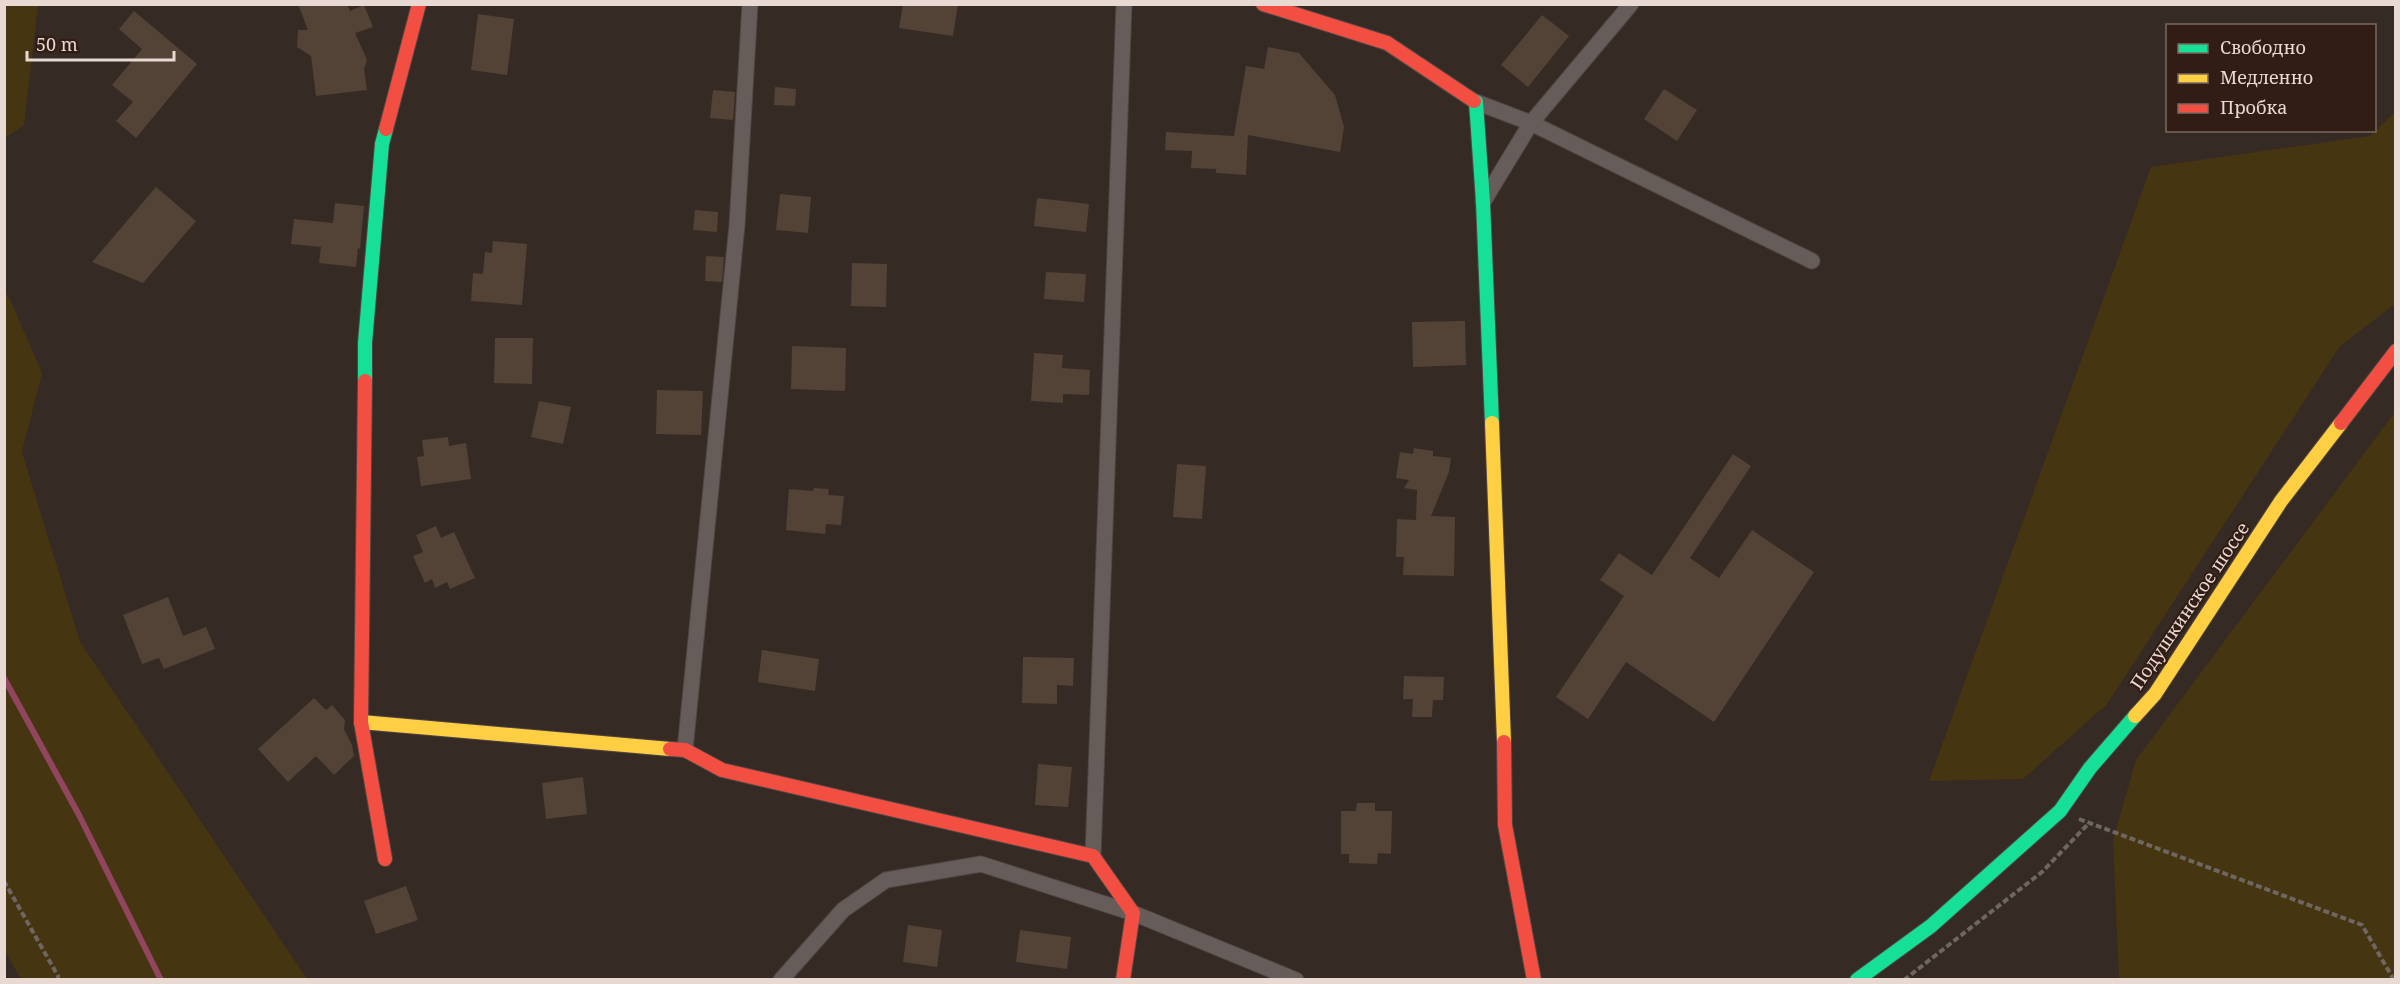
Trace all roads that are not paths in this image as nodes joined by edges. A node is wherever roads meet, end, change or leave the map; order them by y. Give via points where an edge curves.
1 (419, 4) edge
2 (750, 4) edge
3 (1124, 4) edge
4 (1263, 4) edge
5 (1630, 4) edge
6 (1476, 102) junction
7 (1531, 123) junction
8 (1483, 202) junction
9 (1812, 261) dead end
10 (2396, 351) edge
11 (361, 722) junction
12 (686, 750) junction
13 (1093, 856) junction
14 (385, 859) dead end
15 (1133, 913) junction
16 (781, 980) edge
17 (1123, 980) edge
18 (1296, 980) edge
19 (1534, 980) edge
20 (1857, 980) edge

1 - 11 street via 382,144 364,344
2 - 12 street via 736,225
3 - 13 street
4 - 6 street via 1387,43
5 - 7 street
6 - 7 street
6 - 8 street
7 - 8 street
7 - 9 street
8 - 19 street via 1504,700 1505,825
10 - 20 street, Подушкинское шоссе via 2281,501 2155,694 2090,768 2060,811 1931,926
11 - 12 street
11 - 14 street
12 - 13 street via 722,770
13 - 15 street
15 - 16 street via 981,864 886,880 843,910
15 - 17 street
15 - 18 street

